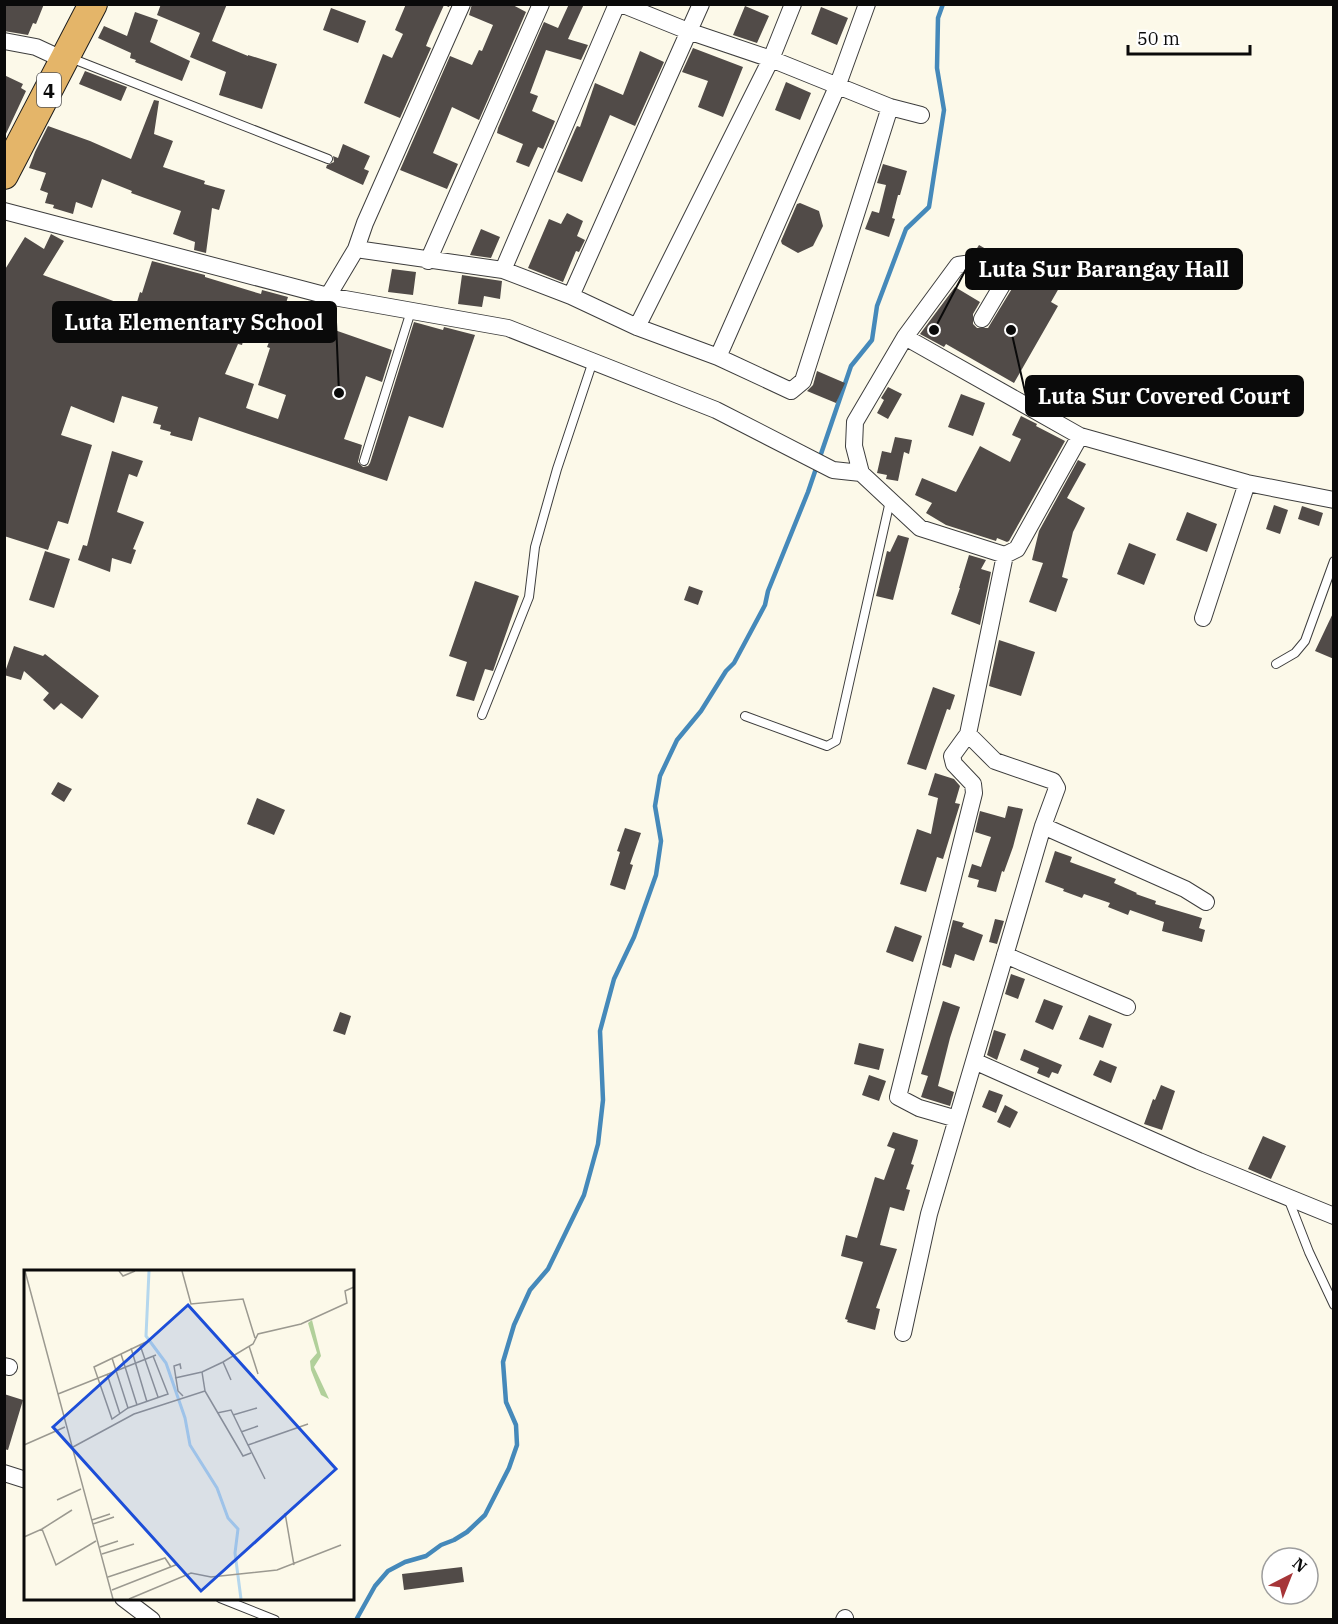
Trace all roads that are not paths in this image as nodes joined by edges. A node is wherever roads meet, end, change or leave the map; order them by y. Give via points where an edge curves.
1 (93, 4) edge
2 (462, 4) edge
3 (541, 4) edge
4 (619, 4) edge
5 (701, 4) edge
6 (794, 4) edge
7 (867, 4) edge
8 (688, 31) junction
9 (4, 41) edge
10 (65, 58) junction
11 (771, 59) junction
12 (837, 87) junction
13 (890, 107) junction
14 (921, 115) dead end
15 (328, 159) dead end
16 (4, 176) edge
17 (4, 211) edge
18 (356, 249) junction
19 (428, 261) junction
20 (503, 270) junction
21 (328, 296) junction
22 (571, 297) junction
23 (411, 310) junction
24 (982, 319) dead end
25 (637, 327) junction
26 (905, 337) junction
27 (718, 357) junction
28 (592, 361) junction
29 (1080, 436) junction
30 (364, 461) dead end
31 (861, 473) junction
32 (1247, 483) junction
33 (891, 500) junction
34 (1334, 501) edge
35 (1005, 555) junction
36 (1334, 561) edge
37 (1203, 618) dead end
38 (1276, 663) dead end
39 (482, 715) dead end
40 (746, 716) dead end
41 (968, 734) junction
42 (1043, 826) junction
43 (1206, 902) dead end
44 (1005, 955) junction
45 (1127, 1007) dead end
46 (974, 1061) junction
47 (957, 1119) junction
48 (1288, 1197) junction
49 (1334, 1216) edge
50 (1334, 1305) edge
51 (903, 1334) dead end
52 (4, 1473) edge
53 (24, 1479) edge
54 (124, 1600) edge
55 (223, 1600) edge
56 (152, 1620) edge
57 (275, 1620) edge

1 - 10 highway, 4
2 - 18 street
3 - 19 street
4 - 8 street
4 - 20 street
5 - 8 street
6 - 11 street
7 - 12 street
8 - 11 street
8 - 22 street
9 - 10 street
10 - 15 lane
10 - 16 highway, 4
11 - 12 street
11 - 25 street
12 - 13 street
12 - 27 street
13 - 14 street
13 - 27 street via 803,381 791,391
17 - 21 street
18 - 19 street
18 - 21 street
19 - 20 street
20 - 22 street
21 - 23 street
22 - 25 street
23 - 28 street via 508,328
23 - 30 lane
24 - 26 street via 1005,282 972,262 965,263 949,277
25 - 27 street
26 - 29 street
26 - 31 street via 855,422 854,446
28 - 31 street via 716,410 833,470
28 - 39 lane via 535,547 529,597
29 - 32 street
29 - 35 street via 1017,549
31 - 33 street
32 - 34 street
32 - 37 street
33 - 35 street via 920,528
33 - 40 lane via 836,741 827,746
35 - 41 street
36 - 38 lane via 1305,641 1295,653
41 - 42 street via 995,761 1053,781 1057,788
41 - 47 street via 952,756 954,764 974,784 974,792 898,1097
42 - 43 street
42 - 44 street
44 - 45 street
44 - 46 street
46 - 47 street
46 - 48 street
47 - 51 street via 929,1214
48 - 49 street
48 - 50 lane
52 - 53 street
54 - 56 street
55 - 57 lane

